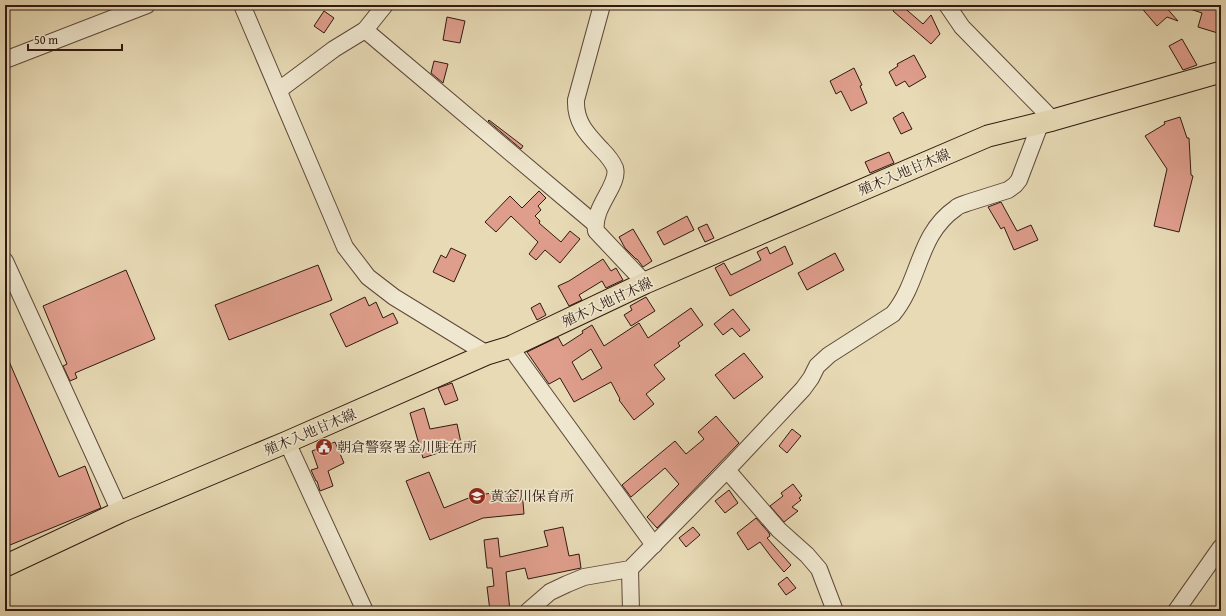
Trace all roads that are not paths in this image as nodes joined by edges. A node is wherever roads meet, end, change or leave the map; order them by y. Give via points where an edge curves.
1 (147, 5) edge
2 (242, 5) edge
3 (385, 5) edge
4 (602, 5) edge
5 (947, 5) edge
6 (364, 30) junction
7 (5, 60) edge
8 (1221, 72) edge
9 (279, 90) junction
10 (1047, 121) junction
11 (594, 223) junction
12 (5, 261) edge
13 (645, 283) junction
14 (510, 347) junction
15 (487, 354) junction
16 (287, 442) junction
17 (727, 470) junction
18 (120, 512) junction
19 (654, 545) junction
20 (1221, 547) edge
21 (5, 566) edge
22 (630, 569) junction
23 (365, 611) edge
24 (528, 611) edge
25 (631, 611) edge
26 (835, 611) edge
27 (1176, 611) edge

1 - 7 street
2 - 9 street
3 - 6 street
4 - 11 street via 576,100 576,111 581,125 615,168 614,180
5 - 10 street via 962,27
6 - 9 street
6 - 11 street
8 - 10 main road, 殖木入地甘木線
9 - 15 street via 345,247 368,277 394,298
10 - 13 main road, 殖木入地甘木線 via 988,136
10 - 17 street via 1015,185 1008,190 956,207 942,220 926,243 901,305 893,314 829,355 817,366 803,388
11 - 13 street via 596,231
12 - 18 street
13 - 14 main road, 殖木入地甘木線
14 - 15 main road, 殖木入地甘木線
14 - 19 street
15 - 16 main road, 殖木入地甘木線
16 - 18 main road, 殖木入地甘木線
16 - 23 street
17 - 19 street
17 - 26 street via 779,530 808,555 819,569
18 - 21 main road, 殖木入地甘木線
19 - 22 street
20 - 27 street
22 - 24 street via 584,577 567,584 550,592
22 - 25 street

